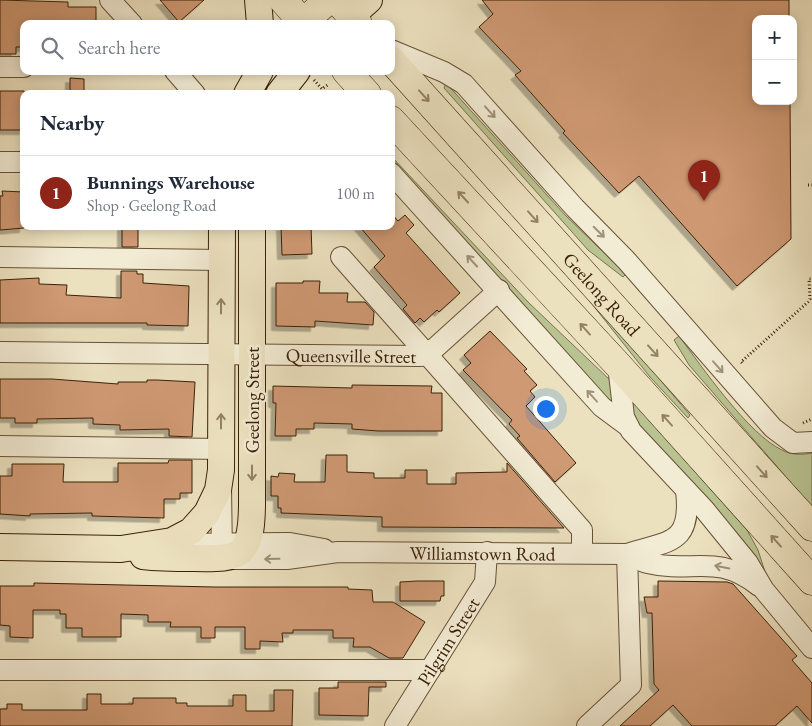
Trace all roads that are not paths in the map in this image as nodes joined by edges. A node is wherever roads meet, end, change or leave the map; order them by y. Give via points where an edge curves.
1 (110, 0) edge
2 (258, 0) edge
3 (283, 0) edge
4 (328, 0) edge
5 (128, 20) edge
6 (260, 20) edge
7 (300, 20) edge
8 (307, 20) edge
9 (395, 52) edge
10 (395, 64) edge
11 (0, 67) edge
12 (20, 67) edge
13 (178, 75) edge
14 (304, 75) edge
15 (339, 77) edge
16 (192, 90) edge
17 (284, 90) edge
18 (360, 90) edge
19 (395, 124) edge
20 (0, 162) edge
21 (20, 162) edge
22 (395, 177) edge
23 (222, 230) edge
24 (252, 230) edge
25 (0, 257) edge
26 (340, 258) dead end
27 (221, 260) junction
28 (499, 290) junction
29 (0, 352) edge
30 (252, 354) junction
31 (428, 354) junction
32 (221, 355) junction
33 (618, 365) junction
34 (629, 427) junction
35 (812, 442) edge
36 (0, 446) edge
37 (221, 459) junction
38 (686, 490) junction
39 (812, 527) edge
40 (158, 543) junction
41 (248, 543) junction
42 (0, 547) edge
43 (121, 549) junction
44 (338, 552) junction
45 (487, 552) junction
46 (582, 553) junction
47 (223, 554) junction
48 (627, 554) junction
49 (810, 579) edge
50 (764, 590) junction
51 (812, 648) edge
52 (0, 670) edge
53 (430, 670) junction
54 (395, 726) edge
55 (587, 726) edge

1 - 5 street
2 - 6 main road
3 - 7 highway
4 - 8 highway
9 -> 35 street, Geelong Road via 444,72 468,88 626,260 773,428 793,442
10 -> 39 highway, Geelong Road
11 - 12 street
13 - 16 street
14 - 17 main road
15 - 18 highway
33 -> 19 highway, Geelong Road
20 - 21 street
28 -> 22 street, Geelong Road
23 - 27 main road, Geelong Street
24 - 30 main road, Geelong Street
25 - 27 street
26 - 31 street
32 -> 27 main road, Geelong Street
28 - 31 street, Queensville Street
34 -> 28 street, Geelong Road via 602,407
29 - 32 street, Queensville Street
30 - 31 street, Queensville Street
30 - 32 street, Queensville Street
30 -> 41 main road, Geelong Street via 252,517
31 - 46 street via 582,530
37 -> 32 main road, Geelong Street
33 - 34 street, Geelong Road via 624,417
49 -> 33 highway, Geelong Road
34 - 38 street, Geelong Road
36 - 37 street
37 - 40 main road via 216,496 200,523 181,538
37 - 47 street, Geelong Street
38 - 48 street, Williamstown Road via 687,517 678,536
38 - 50 street, Geelong Road via 738,550
40 - 43 main road, Williamstown Road
40 - 47 street, Williamstown Road
41 - 44 street, Williamstown Road via 296,544
41 - 47 main road via 237,555
42 - 43 main road, Williamstown Road
43 - 47 main road, Williamstown Road via 146,556
44 - 45 street, Williamstown Road
44 -> 47 street, Williamstown Road via 288,559
45 - 46 street, Williamstown Road
45 - 53 street, Pilgrim Street via 485,582
46 - 48 street, Williamstown Road
50 -> 48 street, Williamstown Road via 749,578 723,566 648,563
48 - 55 street via 631,685
50 - 51 street, Geelong Road
52 - 53 street
53 - 54 street, Pilgrim Street

